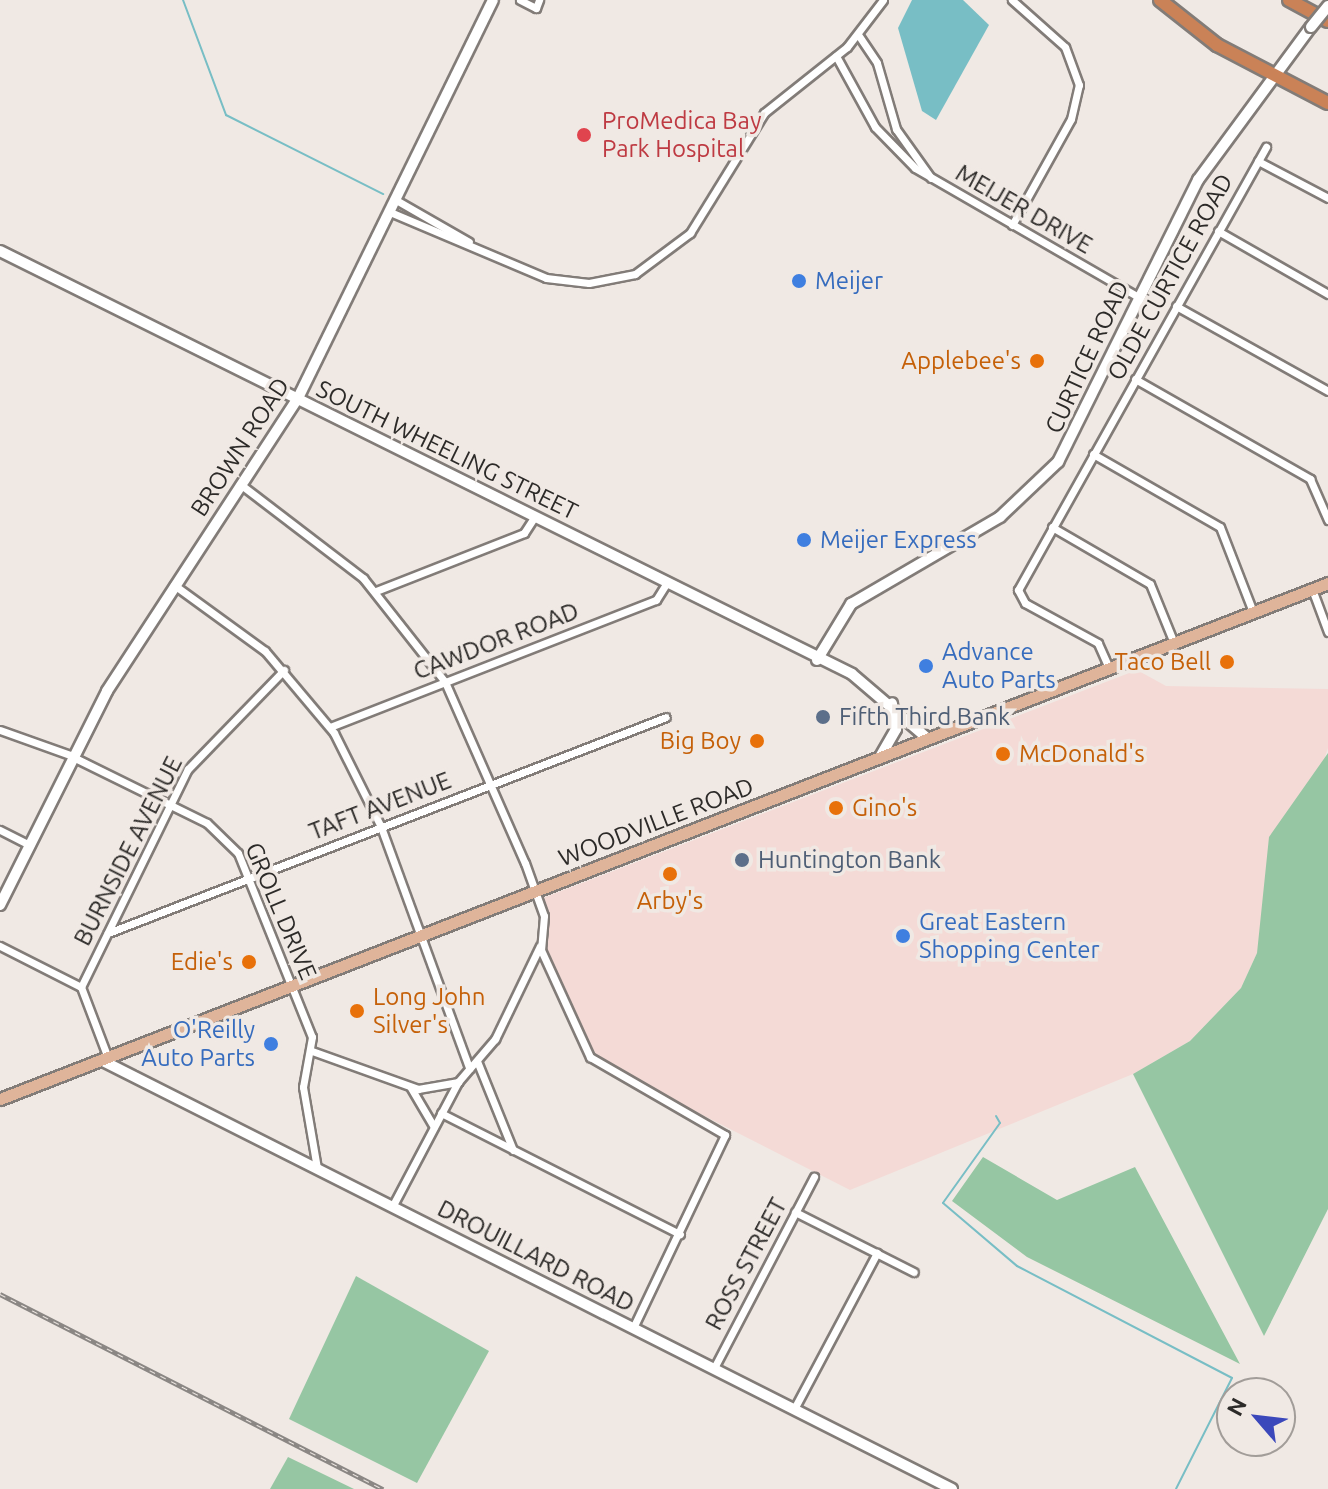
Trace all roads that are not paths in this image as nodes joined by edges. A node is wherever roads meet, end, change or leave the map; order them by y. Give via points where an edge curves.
1 (493, 0) edge
2 (520, 0) edge
3 (539, 0) edge
4 (883, 0) edge
5 (1012, 0) edge
6 (1160, 0) edge
7 (1289, 0) edge
8 (1319, 0) edge
9 (1328, 5) edge
10 (1328, 21) edge
11 (859, 36) junction
12 (836, 56) junction
13 (1272, 75) junction
14 (1328, 103) edge
15 (1266, 147) dead end
16 (1258, 161) junction
17 (932, 180) junction
18 (1328, 198) edge
19 (396, 200) junction
20 (390, 212) junction
21 (1012, 225) junction
22 (1218, 231) junction
23 (474, 246) junction
24 (0, 251) edge
25 (1328, 294) edge
26 (1137, 296) junction
27 (1176, 306) junction
28 (1135, 379) junction
29 (1328, 391) edge
30 (298, 398) junction
31 (1093, 454) junction
32 (240, 484) junction
33 (535, 516) junction
34 (1328, 520) edge
35 (1052, 527) junction
36 (668, 581) junction
37 (1328, 583) edge
38 (174, 585) junction
39 (1312, 589) junction
40 (376, 591) junction
41 (1253, 612) junction
42 (1328, 632) edge
43 (1174, 643) junction
44 (817, 660) junction
45 (1109, 668) junction
46 (284, 670) junction
47 (445, 682) junction
48 (891, 701) junction
49 (666, 717) dead end
50 (330, 727) junction
51 (0, 730) edge
52 (927, 738) junction
53 (73, 756) junction
54 (880, 757) junction
55 (494, 783) junction
56 (171, 805) junction
57 (381, 827) junction
58 (0, 830) edge
59 (30, 845) junction
60 (250, 878) junction
61 (535, 891) junction
62 (0, 905) edge
63 (108, 933) junction
64 (423, 934) junction
65 (541, 944) junction
66 (0, 946) edge
67 (292, 986) junction
68 (81, 987) junction
69 (312, 1051) junction
70 (104, 1059) junction
71 (477, 1061) junction
72 (469, 1068) junction
73 (458, 1082) junction
74 (409, 1087) junction
75 (0, 1099) edge
76 (441, 1113) junction
77 (434, 1127) junction
78 (513, 1150) junction
79 (317, 1168) junction
80 (814, 1177) dead end
81 (392, 1207) junction
82 (795, 1212) junction
83 (680, 1234) junction
84 (877, 1253) junction
85 (914, 1272) dead end
86 (633, 1328) junction
87 (714, 1368) junction
88 (794, 1409) junction
89 (952, 1489) edge

1 - 19 street, BROWN ROAD
2 - 3 street via 536,8
4 - 11 street
5 - 21 street via 1068,51 1079,91 1071,119
6 - 13 highway via 1200,34
7 - 10 highway
8 - 9 highway
9 - 13 street, CURTICE ROAD, bridge
11 - 12 street
11 - 17 street, MEIJER DRIVE via 877,63 896,129
12 - 17 street, MEIJER DRIVE via 887,143
12 - 23 street via 764,113 695,227 650,266 613,281 565,282
13 - 14 highway
13 - 26 street, CURTICE ROAD via 1212,156
15 - 16 street, OLDE CURTICE ROAD
16 - 18 street
16 - 22 street, OLDE CURTICE ROAD
17 - 21 street, MEIJER DRIVE
19 - 20 street, BROWN ROAD
19 - 23 street
20 - 23 street
20 - 30 street, BROWN ROAD
21 - 26 street, MEIJER DRIVE
22 - 25 street
22 - 27 street, OLDE CURTICE ROAD
24 - 30 street, SOUTH WHEELING STREET
26 - 44 street, CURTICE ROAD via 1082,423 1047,475 987,525 851,604
27 - 28 street, OLDE CURTICE ROAD
27 - 29 street
28 - 31 street, OLDE CURTICE ROAD
28 - 34 street via 1310,479
30 - 32 street, BROWN ROAD
30 - 33 street, SOUTH WHEELING STREET
31 - 35 street, OLDE CURTICE ROAD
31 - 41 street via 1220,527
32 - 38 street, BROWN ROAD
32 - 40 street via 313,533
33 - 36 street, SOUTH WHEELING STREET
33 - 40 street via 524,533
35 - 43 street via 1153,587
35 - 45 street, OLDE CURTICE ROAD via 1018,595 1098,643
36 - 44 street, SOUTH WHEELING STREET
36 - 47 street, CAWDOR ROAD via 656,600
37 - 39 main road, WOODVILLE ROAD
38 - 46 street
38 - 53 street, BROWN ROAD
39 - 41 main road, WOODVILLE ROAD
39 - 42 street
40 - 47 street
41 - 43 main road, WOODVILLE ROAD
43 - 45 main road, WOODVILLE ROAD
44 - 48 street, SOUTH WHEELING STREET
45 - 52 main road, WOODVILLE ROAD
46 - 50 street
46 - 56 street, BURNSIDE AVENUE via 191,765
47 - 50 street, CAWDOR ROAD
47 - 55 street
48 - 52 street, SOUTH WHEELING STREET
48 - 54 street via 896,729
49 - 55 street, TAFT AVENUE
50 - 57 street
51 - 53 street, GROLL DRIVE
52 - 54 main road, WOODVILLE ROAD
53 - 56 street, GROLL DRIVE
53 - 59 street, BROWN ROAD
54 - 61 main road, WOODVILLE ROAD
55 - 57 street, TAFT AVENUE
55 - 61 street
56 - 60 street, GROLL DRIVE via 226,837
56 - 63 street, BURNSIDE AVENUE
57 - 60 street, TAFT AVENUE
57 - 64 street
58 - 59 street
59 - 62 street, BROWN ROAD
60 - 63 street, TAFT AVENUE
60 - 67 street, GROLL DRIVE
61 - 64 main road, WOODVILLE ROAD
61 - 65 street via 545,921
63 - 68 street, BURNSIDE AVENUE
64 - 67 main road, WOODVILLE ROAD
64 - 72 street
65 - 71 street
65 - 83 street via 598,1066 725,1135
66 - 68 street
67 - 69 street, GROLL DRIVE
67 - 70 main road, WOODVILLE ROAD
68 - 70 street
69 - 74 street
69 - 79 street, GROLL DRIVE via 303,1087
70 - 75 main road, WOODVILLE ROAD
70 - 79 street, DROUILLARD ROAD
71 - 72 street
71 - 78 street
72 - 73 street
73 - 74 street via 431,1090
73 - 76 street
74 - 77 street
76 - 77 street
76 - 78 street
77 - 81 street
78 - 83 street
79 - 81 street, DROUILLARD ROAD
80 - 82 street, ROSS STREET
81 - 86 street, DROUILLARD ROAD
82 - 84 street
82 - 87 street, ROSS STREET
83 - 86 street
84 - 85 street
84 - 88 street
86 - 87 street, DROUILLARD ROAD
87 - 88 street, DROUILLARD ROAD
88 - 89 street, DROUILLARD ROAD

